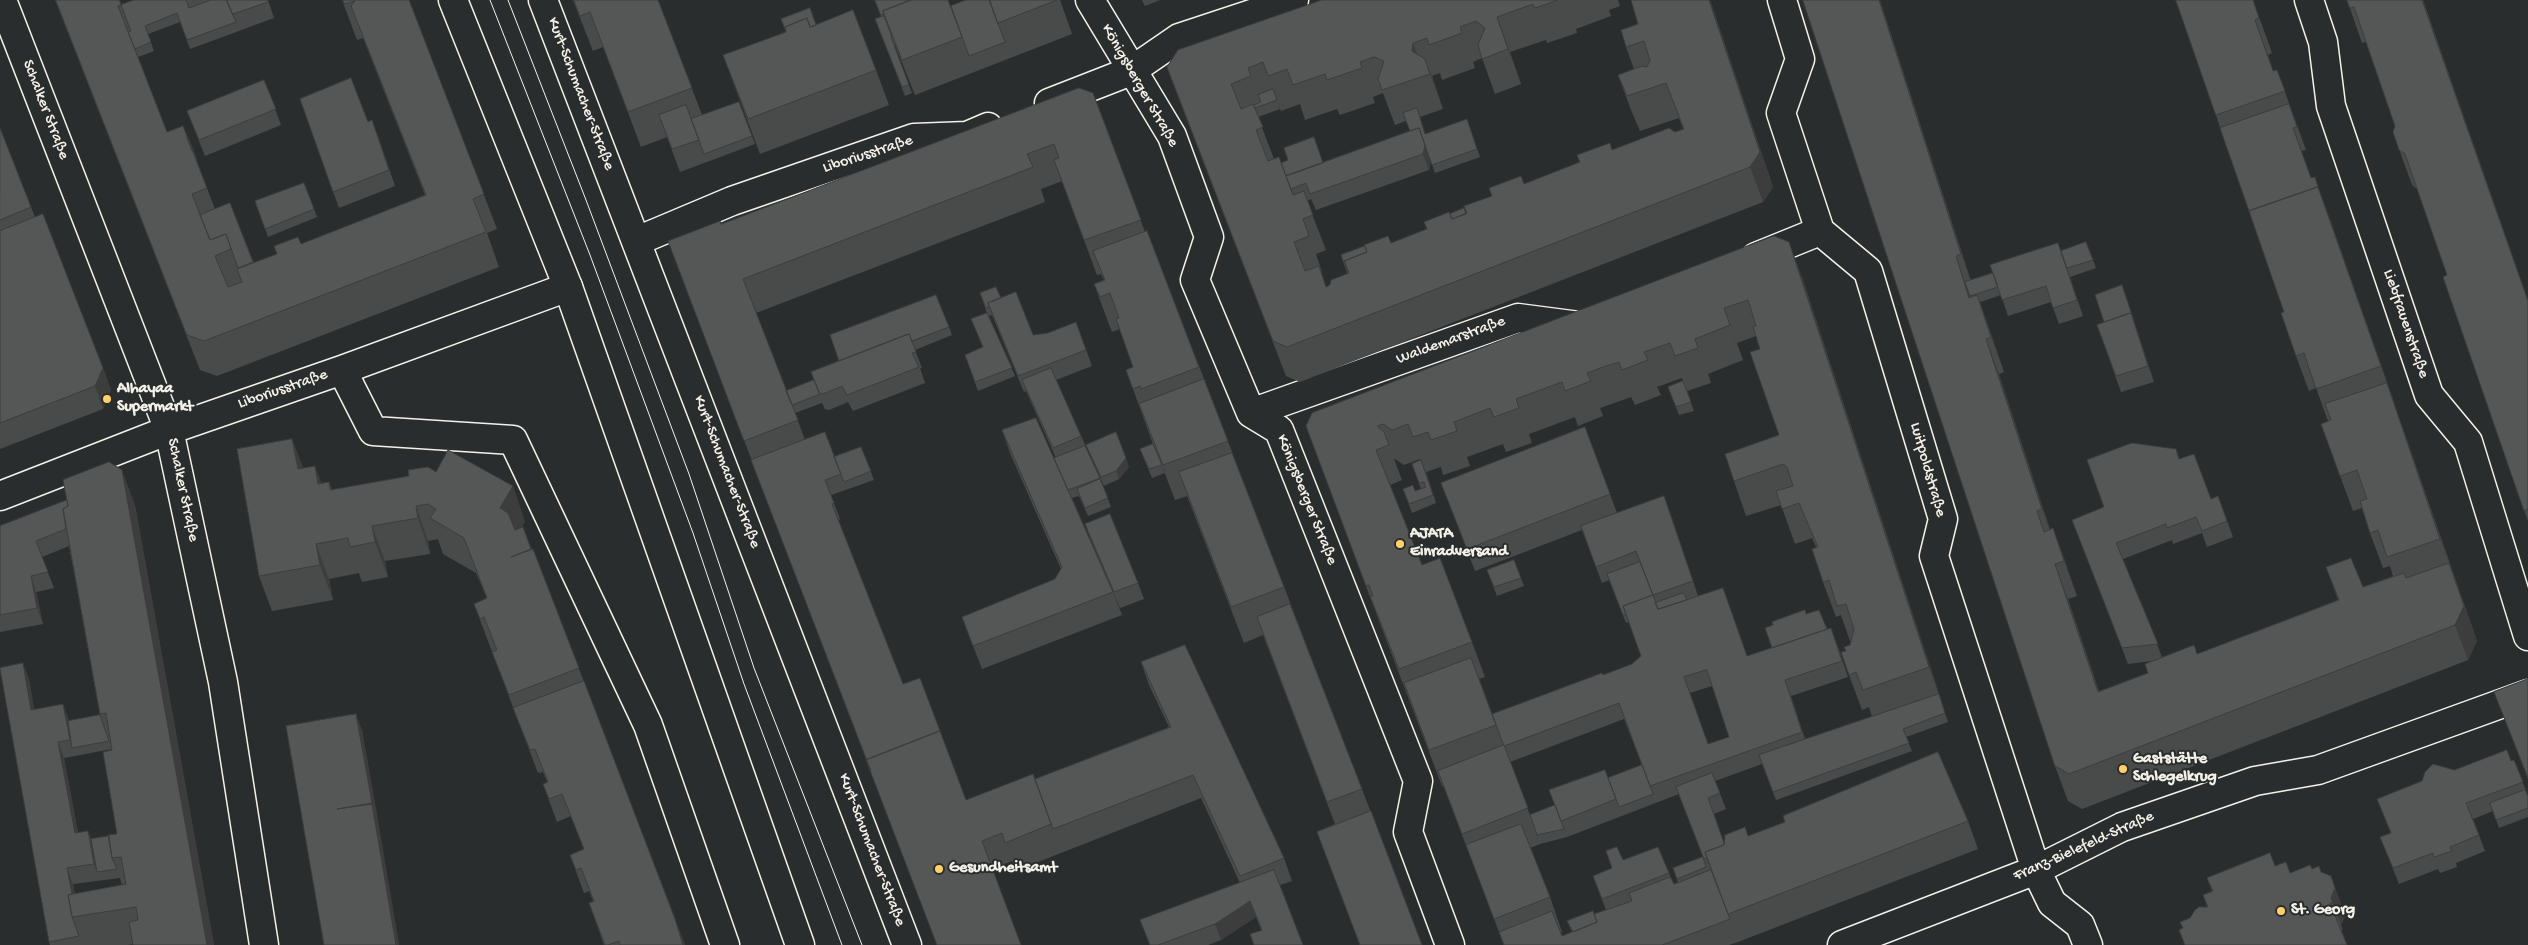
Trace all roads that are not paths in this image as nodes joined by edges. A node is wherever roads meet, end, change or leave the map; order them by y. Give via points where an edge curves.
1 (2, 0) edge
2 (453, 0) edge
3 (543, 0) edge
4 (1090, 0) edge
5 (1294, 0) edge
6 (1782, 0) edge
7 (2309, 0) edge
8 (1131, 70) junction
9 (1820, 231) junction
10 (637, 240) junction
11 (1731, 268) edge
12 (568, 287) junction
13 (1614, 316) edge
14 (342, 370) junction
15 (1251, 413) junction
16 (169, 430) junction
17 (0, 496) edge
18 (2528, 636) edge
19 (2528, 694) edge
20 (2036, 870) junction
21 (264, 945) edge
22 (725, 945) edge
23 (800, 945) edge
24 (907, 945) edge
25 (1450, 945) edge
26 (1842, 945) edge
27 (2088, 945) edge

1 - 16 street, Schalker Straße
2 - 12 street
3 - 10 street, Kurt-Schumacher-Straße
4 - 8 street, Königsberger Straße
5 - 8 street, Liboriusstraße via 1180,38
6 - 9 street via 1800,59 1781,113
7 - 18 street, Liebfrauenstraße via 2323,42 2331,106 2429,395 2468,442
8 - 10 street, Liboriusstraße via 967,136 914,138 732,201
8 - 15 street, Königsberger Straße via 1172,136 1210,237 1195,280
9 - 11 street
9 - 20 street, Luitpoldstraße via 1868,272 1943,519 1934,556
10 - 24 street, Kurt-Schumacher-Straße
12 - 14 street, Liboriusstraße
12 - 23 street
13 - 15 street, Waldemarstraße via 1587,328 1518,318
14 - 16 street, Liboriusstraße
14 - 22 street via 373,431 513,440 648,725
15 - 25 street, Königsberger Straße via 1279,430 1418,781 1408,832
16 - 17 street, Liboriusstraße
16 - 21 street, Schalker Straße via 223,682
19 - 20 street, Franz-Bielefeld-Straße via 2318,770 2255,781 2122,827
20 - 26 street, Franz-Bielefeld-Straße
20 - 27 street, Luitpoldstraße via 2052,904 2080,925

